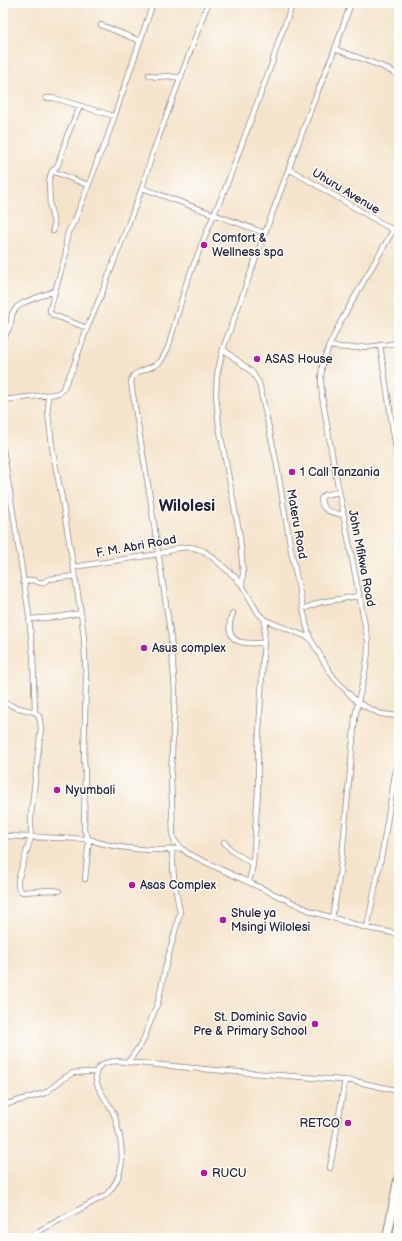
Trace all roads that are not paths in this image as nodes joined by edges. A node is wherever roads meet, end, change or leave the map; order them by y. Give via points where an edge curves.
1 (153, 3) edge
2 (208, 3) edge
3 (293, 3) edge
4 (351, 3) edge
5 (101, 25) dead end
6 (140, 41) junction
7 (335, 49) junction
8 (150, 75) dead end
9 (399, 75) edge
10 (181, 78) junction
11 (46, 98) dead end
12 (80, 106) junction
13 (114, 116) junction
14 (289, 169) junction
15 (52, 171) junction
16 (88, 185) junction
17 (142, 188) junction
18 (214, 214) junction
19 (399, 220) edge
20 (393, 230) junction
21 (53, 231) dead end
22 (265, 233) junction
23 (54, 291) junction
24 (87, 328) junction
25 (3, 340) edge
26 (399, 343) edge
27 (380, 345) junction
28 (329, 346) junction
29 (223, 349) junction
30 (48, 396) junction
31 (3, 400) edge
32 (3, 449) edge
33 (399, 469) edge
34 (339, 492) junction
35 (343, 515) junction
36 (159, 554) junction
37 (73, 567) junction
38 (75, 576) junction
39 (23, 582) junction
40 (242, 585) junction
41 (359, 596) junction
42 (303, 609) junction
43 (81, 613) junction
44 (233, 613) dead end
45 (29, 619) junction
46 (265, 620) junction
47 (310, 638) junction
48 (264, 643) junction
49 (3, 702) edge
50 (357, 702) junction
51 (35, 712) junction
52 (399, 716) edge
53 (399, 750) edge
54 (3, 836) edge
55 (31, 837) junction
56 (89, 839) junction
57 (224, 842) dead end
58 (181, 848) junction
59 (172, 850) junction
60 (253, 864) junction
61 (85, 879) dead end
62 (249, 882) junction
63 (59, 891) dead end
64 (332, 918) junction
65 (368, 928) junction
66 (399, 934) edge
67 (128, 1062) junction
68 (96, 1072) junction
69 (345, 1080) junction
70 (399, 1091) edge
71 (3, 1105) edge
72 (330, 1168) dead end
73 (399, 1174) edge
74 (399, 1225) edge
75 (26, 1238) edge
76 (387, 1238) edge
77 (397, 1238) edge

1 - 6 street
2 - 10 street
3 - 18 street
4 - 7 street
5 - 6 street
6 - 13 street
7 - 9 street
7 - 14 street
8 - 10 street
10 - 17 street
11 - 12 street
12 - 13 street
12 - 15 street via 58,165
13 - 16 street
14 - 20 street, Uhuru Avenue
14 - 22 street
15 - 16 street
15 - 21 street via 49,181
16 - 23 street via 68,232 66,253
17 - 18 street
17 - 24 street
18 - 22 street
18 - 36 street via 186,284 168,348 161,361 134,375 131,382
19 - 20 street, John Mfikwa Road
20 - 28 street, John Mfikwa Road
22 - 29 street
23 - 24 street via 50,312
23 - 25 street via 17,307
24 - 30 street via 63,389
26 - 27 street
27 - 28 street via 350,348
27 - 33 street
28 - 34 street, John Mfikwa Road via 322,366 322,396
29 - 40 street via 217,375 216,395 219,426 240,538
29 - 42 street, Materu Road via 252,372 259,383
30 - 31 street
30 - 37 street via 52,453
32 - 39 street
34 - 35 street, John Mfikwa Road
34 - 35 street via 324,494 321,498 322,504 328,510
35 - 41 street, John Mfikwa Road
36 - 37 street, F. M. Abri Road
36 - 40 street, F. M. Abri Road via 178,548 198,549 226,567
36 - 58 street via 173,666 173,835
37 - 38 street
38 - 39 street via 42,582
38 - 43 street
39 - 45 street
40 - 46 street, F. M. Abri Road via 258,613
41 - 42 street via 321,602
41 - 50 street, John Mfikwa Road via 369,656
42 - 47 street, Materu Road
43 - 45 street
43 - 56 street via 86,678 84,830
44 - 48 street via 229,626 235,640 244,643
45 - 51 street
46 - 47 street
46 - 48 street
47 - 50 street, Materu Road via 335,679
48 - 60 street
49 - 51 street
50 - 52 street via 381,714
50 - 64 street, John Mfikwa Road via 342,854
51 - 55 street via 39,716 41,728
53 - 65 street
54 - 55 street
55 - 56 street
55 - 63 street via 18,880 19,890
56 - 59 street via 99,844
56 - 61 street
57 - 60 street
58 - 59 street
58 - 62 street
59 - 67 street via 180,913 158,1002 142,1043
60 - 62 street
62 - 64 street via 313,912
64 - 65 street
65 - 66 street
67 - 68 street via 107,1062
67 - 69 street
68 - 71 street via 73,1074 45,1093
68 - 75 street via 98,1085 114,1114 120,1140 122,1167 118,1179 106,1196
69 - 70 street
69 - 72 street
73 - 76 highway
74 - 77 highway

